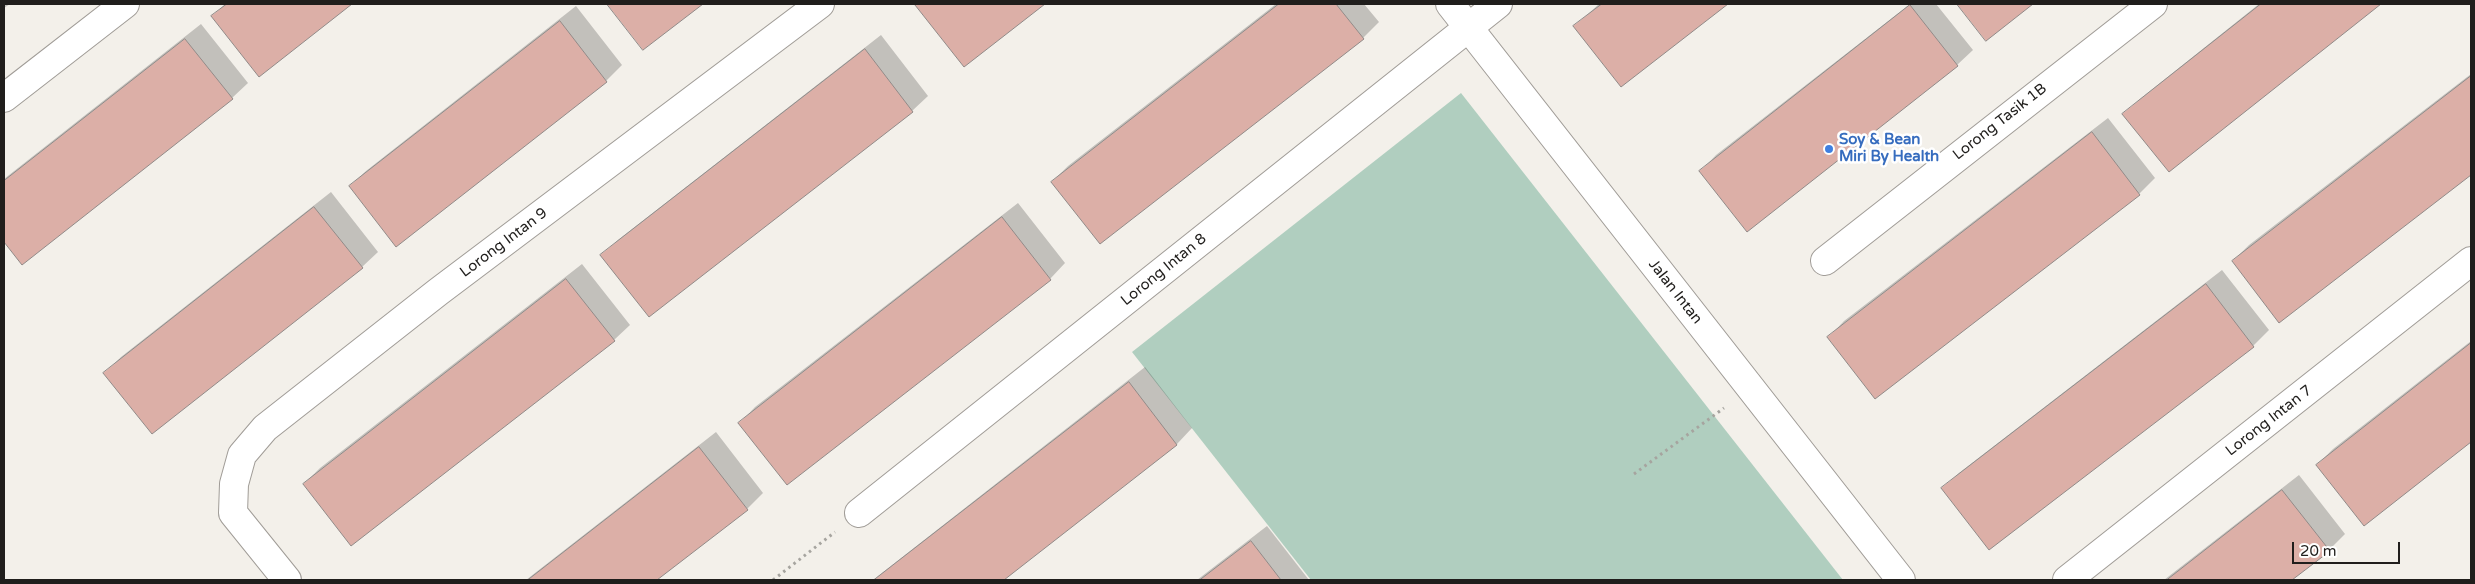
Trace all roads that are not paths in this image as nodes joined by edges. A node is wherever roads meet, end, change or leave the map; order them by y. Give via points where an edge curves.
1 (125, 4) edge
2 (820, 4) edge
3 (1450, 4) edge
4 (1498, 4) edge
5 (2152, 4) edge
6 (1468, 27) junction
7 (4, 98) edge
8 (1825, 261) dead end
9 (2471, 261) edge
10 (859, 513) road end
11 (286, 580) edge
12 (1901, 580) edge
13 (2067, 580) edge

1 - 7 street
2 - 11 street, Lorong Intan 9 via 438,292 265,428 242,455 234,484 233,513
3 - 6 street, Jalan Intan
4 - 6 street, Lorong Intan 8
5 - 8 street, Lorong Tasik 1B
6 - 10 street, Lorong Intan 8
6 - 12 street, Jalan Intan
9 - 13 street, Lorong Intan 7

